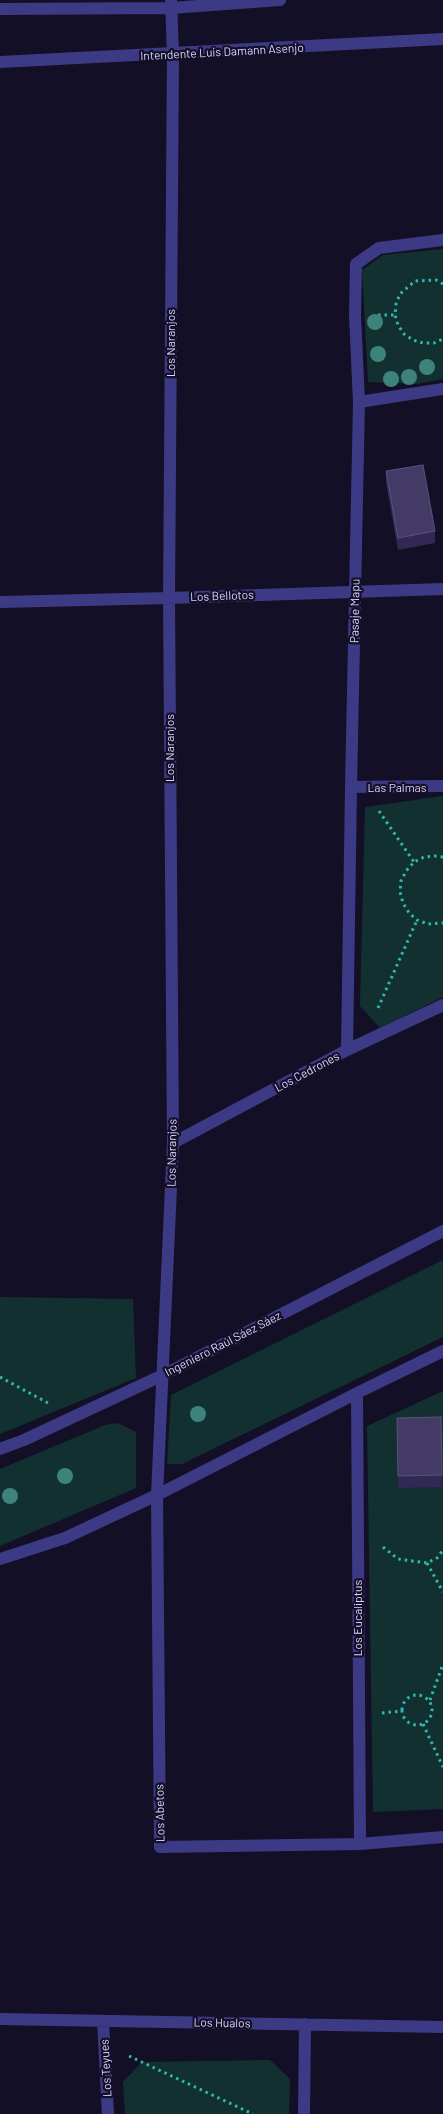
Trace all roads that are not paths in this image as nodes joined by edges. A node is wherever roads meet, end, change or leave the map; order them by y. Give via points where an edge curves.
1 (280, 0) edge
2 (171, 4) edge
3 (0, 9) edge
4 (443, 39) edge
5 (173, 55) junction
6 (0, 62) edge
7 (443, 240) edge
8 (443, 388) edge
9 (359, 402) junction
10 (443, 589) edge
11 (356, 591) junction
12 (168, 598) junction
13 (0, 602) edge
14 (443, 786) edge
15 (357, 787) junction
16 (443, 1005) edge
17 (347, 1050) junction
18 (173, 1143) junction
19 (443, 1231) edge
20 (443, 1351) edge
21 (163, 1375) junction
22 (357, 1392) junction
23 (0, 1449) edge
24 (157, 1495) junction
25 (0, 1559) edge
26 (443, 1837) edge
27 (360, 1844) junction
28 (0, 2019) edge
29 (103, 2021) junction
30 (305, 2024) junction
31 (443, 2027) edge
32 (108, 2114) edge
33 (304, 2114) edge

1 - 2 street
2 - 3 street
2 - 5 street, Los Naranjos
4 - 5 street, Intendente Luis Damann Asenjo
5 - 6 street, Intendente Luis Damann Asenjo
5 - 12 street, Los Naranjos
7 - 9 street, Pasaje Mapu via 379,248 356,264
8 - 9 street
9 - 11 street, Pasaje Mapu
10 - 11 street, Los Bellotos
11 - 12 street, Los Bellotos
11 - 15 street, Pasaje Mapu
12 - 13 street, Los Bellotos
12 - 18 street, Los Naranjos
14 - 15 street, Las Palmas
15 - 17 street, Pasaje Mapu
16 - 17 street, Los Cedrones
17 - 18 street, Los Cedrones
18 - 21 street, Los Naranjos
19 - 21 street, Ingeniero Raúl Sáez Sáez
20 - 22 street
21 - 23 street, Ingeniero Raúl Sáez Sáez
21 - 24 street, Los Naranjos
22 - 24 street
22 - 27 street, Los Eucaliptus
24 - 25 street via 65,1538
24 - 27 street, Los Abetos via 160,1847
26 - 27 street, Los Abetos
28 - 29 street, Los Hualos
29 - 30 street, Los Hualos
29 - 32 street, Los Teyues
30 - 31 street, Los Hualos
30 - 33 street

